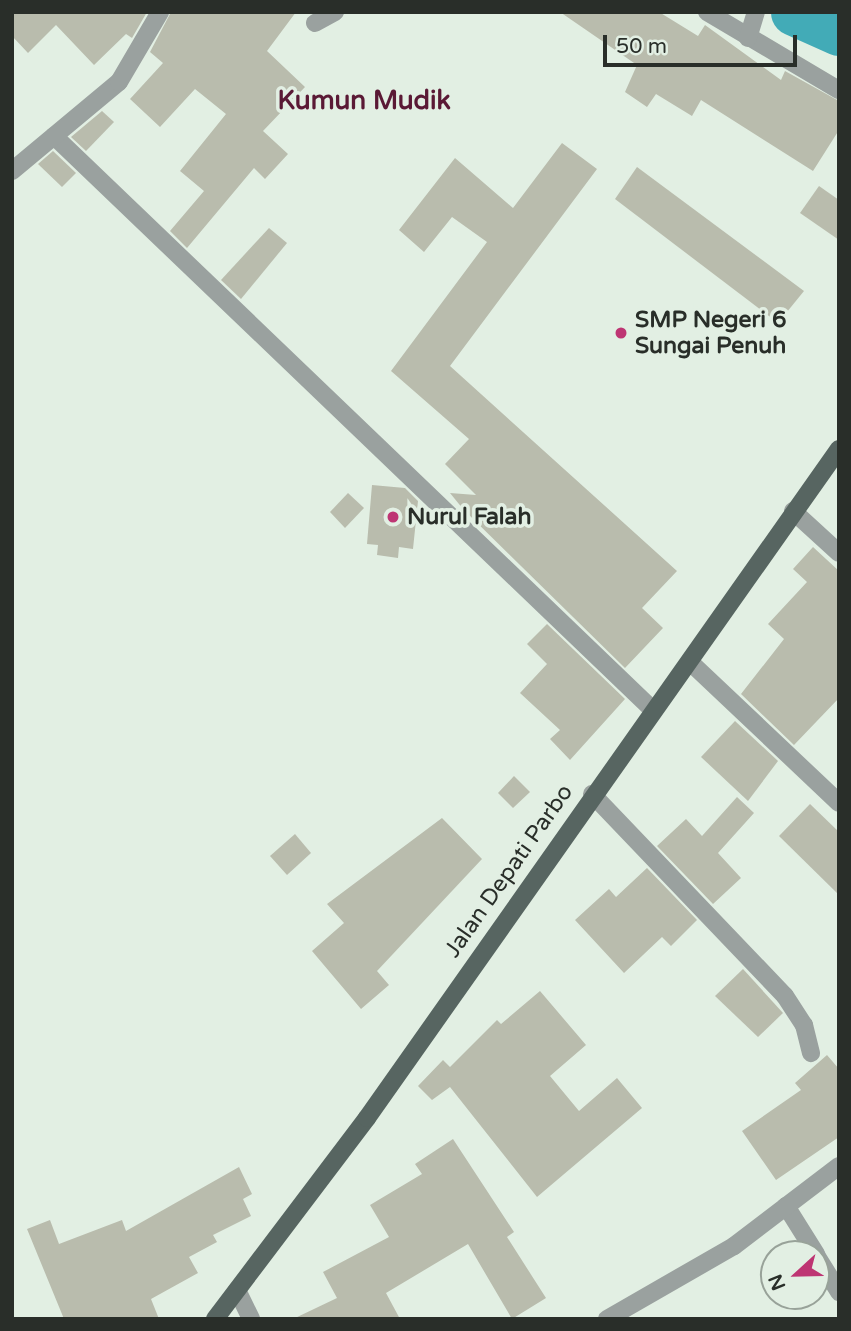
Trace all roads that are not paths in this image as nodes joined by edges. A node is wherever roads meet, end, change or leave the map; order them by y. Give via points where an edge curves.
1 (160, 12) edge
2 (335, 12) edge
3 (707, 12) edge
4 (314, 23) dead end
5 (752, 24) edge
6 (839, 90) edge
7 (54, 136) junction
8 (12, 171) edge
9 (839, 449) edge
10 (793, 511) junction
11 (839, 553) edge
12 (690, 662) junction
13 (652, 709) junction
14 (592, 794) junction
15 (839, 803) edge
16 (811, 1053) dead end
17 (839, 1166) edge
18 (786, 1206) junction
19 (807, 1240) edge
20 (237, 1290) junction
21 (215, 1319) edge
22 (251, 1319) edge
23 (607, 1319) edge

1 - 7 street via 119,82
2 - 4 street
3 - 5 street
5 - 6 street
7 - 8 street
7 - 13 street
9 - 10 main road, Jalan Depati Parbo
10 - 11 street
10 - 12 main road, Jalan Depati Parbo
12 - 13 main road, Jalan Depati Parbo
12 - 15 street
13 - 14 main road, Jalan Depati Parbo
14 - 16 street via 785,996 804,1025
14 - 20 main road, Jalan Depati Parbo via 367,1118
17 - 18 street
18 - 19 street
18 - 23 street via 734,1246
20 - 21 main road, Jalan Depati Parbo
20 - 22 street

